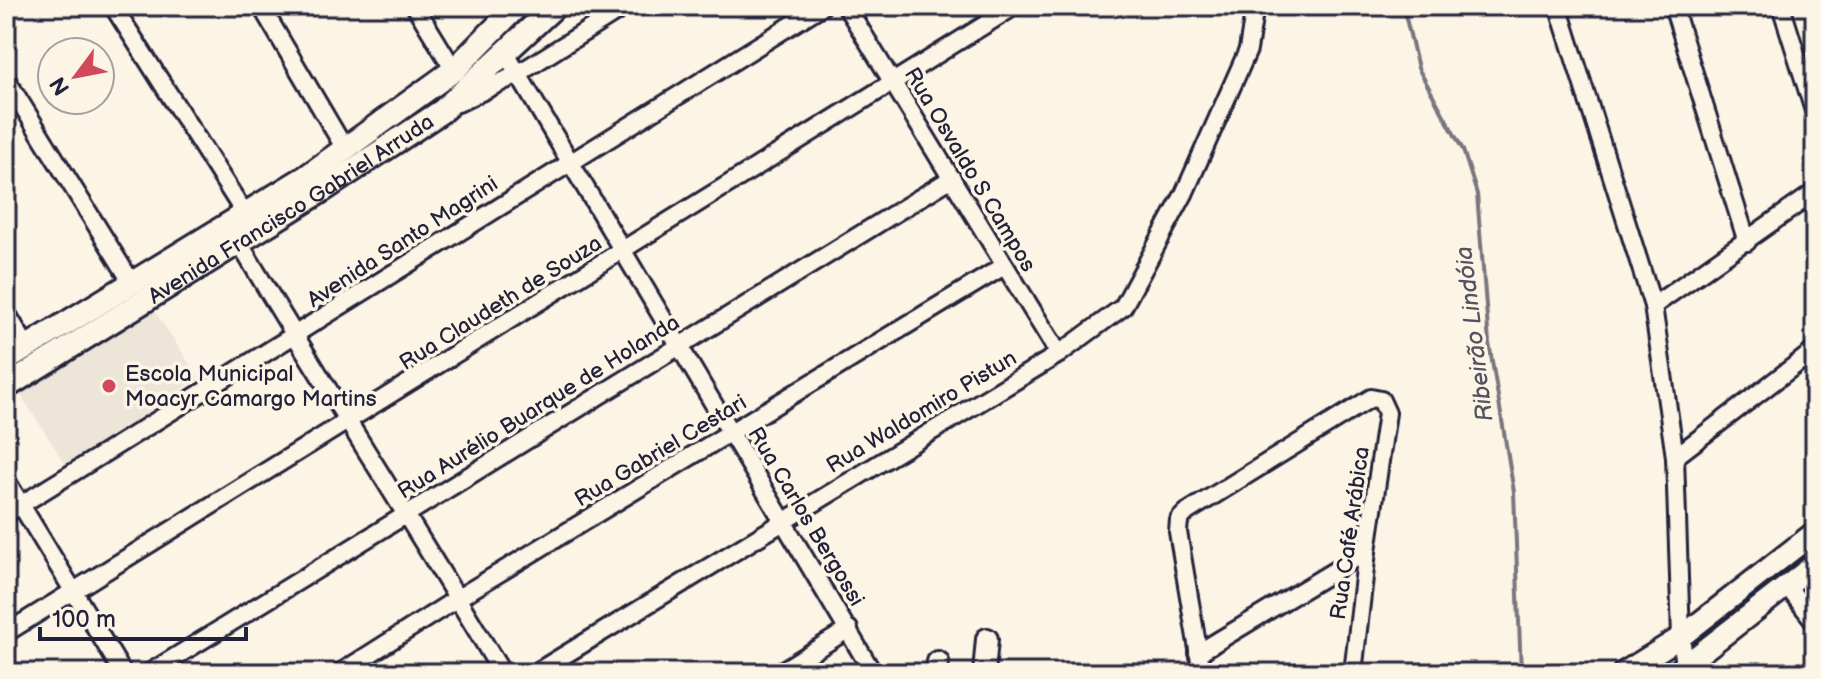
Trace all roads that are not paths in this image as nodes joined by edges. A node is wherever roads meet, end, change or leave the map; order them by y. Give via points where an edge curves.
1 (113, 6) edge
2 (261, 6) edge
3 (415, 6) edge
4 (517, 6) edge
5 (555, 6) edge
6 (626, 6) edge
7 (822, 6) edge
8 (846, 6) edge
9 (1015, 6) edge
10 (1255, 6) edge
11 (1558, 6) edge
12 (1673, 6) edge
13 (1781, 6) edge
14 (505, 52) junction
15 (454, 70) junction
16 (516, 75) junction
17 (6, 79) edge
18 (892, 82) junction
19 (442, 111) junction
20 (1815, 114) edge
21 (345, 149) junction
22 (569, 161) junction
23 (952, 178) junction
24 (1815, 192) edge
25 (237, 226) junction
26 (1747, 242) junction
27 (623, 251) junction
28 (1004, 266) junction
29 (132, 283) junction
30 (1653, 306) junction
31 (6, 316) edge
32 (294, 336) junction
33 (681, 344) junction
34 (1815, 350) edge
35 (16, 354) edge
36 (1059, 354) junction
37 (8, 386) edge
38 (348, 421) junction
39 (732, 433) junction
40 (1675, 457) junction
41 (6, 480) edge
42 (22, 504) junction
43 (6, 514) edge
44 (406, 514) junction
45 (783, 519) junction
46 (1815, 532) edge
47 (1367, 551) junction
48 (1815, 564) edge
49 (1787, 586) junction
50 (74, 591) junction
51 (458, 598) junction
52 (1815, 622) edge
53 (849, 629) junction
54 (6, 633) edge
55 (1681, 637) junction
56 (987, 639) dead end
57 (1198, 653) junction
58 (1685, 671) edge
59 (123, 673) edge
60 (149, 673) edge
61 (340, 673) edge
62 (502, 673) edge
63 (535, 673) edge
64 (778, 673) edge
65 (873, 673) edge
66 (984, 673) edge
67 (1202, 673) edge
68 (1353, 673) edge
69 (1623, 673) edge

1 - 25 street
2 - 21 street
3 - 15 street
4 - 15 main road, Avenida Francisco Gabriel Arruda
5 - 14 main road, Avenida Francisco Gabriel Arruda
6 - 16 street
7 - 22 street, Avenida Santo Magrini
8 - 18 street, Rua Osvaldo S Campos
9 - 18 street, Rua Claudeth de Souza
10 - 36 street, Rua Waldomiro Pistun via 1248,50 1184,194 1123,307
11 - 30 street
12 - 26 street
13 - 20 street
14 - 16 street, Rua Carlos Bergossi
14 - 19 main road, Avenida Francisco Gabriel Arruda
15 - 21 main road, Avenida Francisco Gabriel Arruda
16 - 19 street
16 - 22 street, Rua Carlos Bergossi
17 - 29 street
18 - 23 street, Rua Osvaldo S Campos
18 - 27 street, Rua Claudeth de Souza
19 - 25 main road, Avenida Francisco Gabriel Arruda via 323,190
21 - 25 main road, Avenida Francisco Gabriel Arruda
22 - 27 street, Rua Carlos Bergossi
22 - 32 street, Avenida Santo Magrini
23 - 28 street, Rua Osvaldo S Campos
23 - 33 street, Rua Aurélio Buarque de Holanda
24 - 26 street
25 - 29 main road, Avenida Francisco Gabriel Arruda
25 - 32 street
25 - 37 main road, Avenida Francisco Gabriel Arruda
26 - 30 street
27 - 33 street, Rua Carlos Bergossi
27 - 38 street, Rua Claudeth de Souza
28 - 36 street, Rua Osvaldo S Campos
28 - 39 street, Rua Gabriel Cestari
29 - 35 main road, Avenida Francisco Gabriel Arruda
30 - 40 street
31 - 35 street
32 - 38 street
32 - 42 street, Avenida Santo Magrini
33 - 39 street, Rua Carlos Bergossi
33 - 44 street, Rua Aurélio Buarque de Holanda
34 - 40 street
35 - 37 main road via 21,366
36 - 45 street, Rua Waldomiro Pistun
38 - 44 street
38 - 50 street, Rua Claudeth de Souza
39 - 45 street, Rua Carlos Bergossi
39 - 51 street, Rua Gabriel Cestari
40 - 55 street
41 - 42 street
42 - 43 street, Avenida Santo Magrini
42 - 50 street
44 - 51 street
44 - 60 street, Rua Aurélio Buarque de Holanda
45 - 53 street, Rua Carlos Bergossi
45 - 63 street, Rua Waldomiro Pistun
46 - 55 street
47 - 57 street
47 - 57 street, Rua Café Arábica via 1387,413 1381,400 1371,398 1179,520
47 - 68 street, Rua Café Arábica
48 - 49 street
49 - 52 street
49 - 58 street
50 - 54 street, Rua Claudeth de Souza
50 - 59 street
51 - 61 street, Rua Gabriel Cestari
51 - 62 street
53 - 64 street
53 - 65 street, Rua Carlos Bergossi
55 - 58 street
55 - 69 street
56 - 66 street
57 - 67 street

